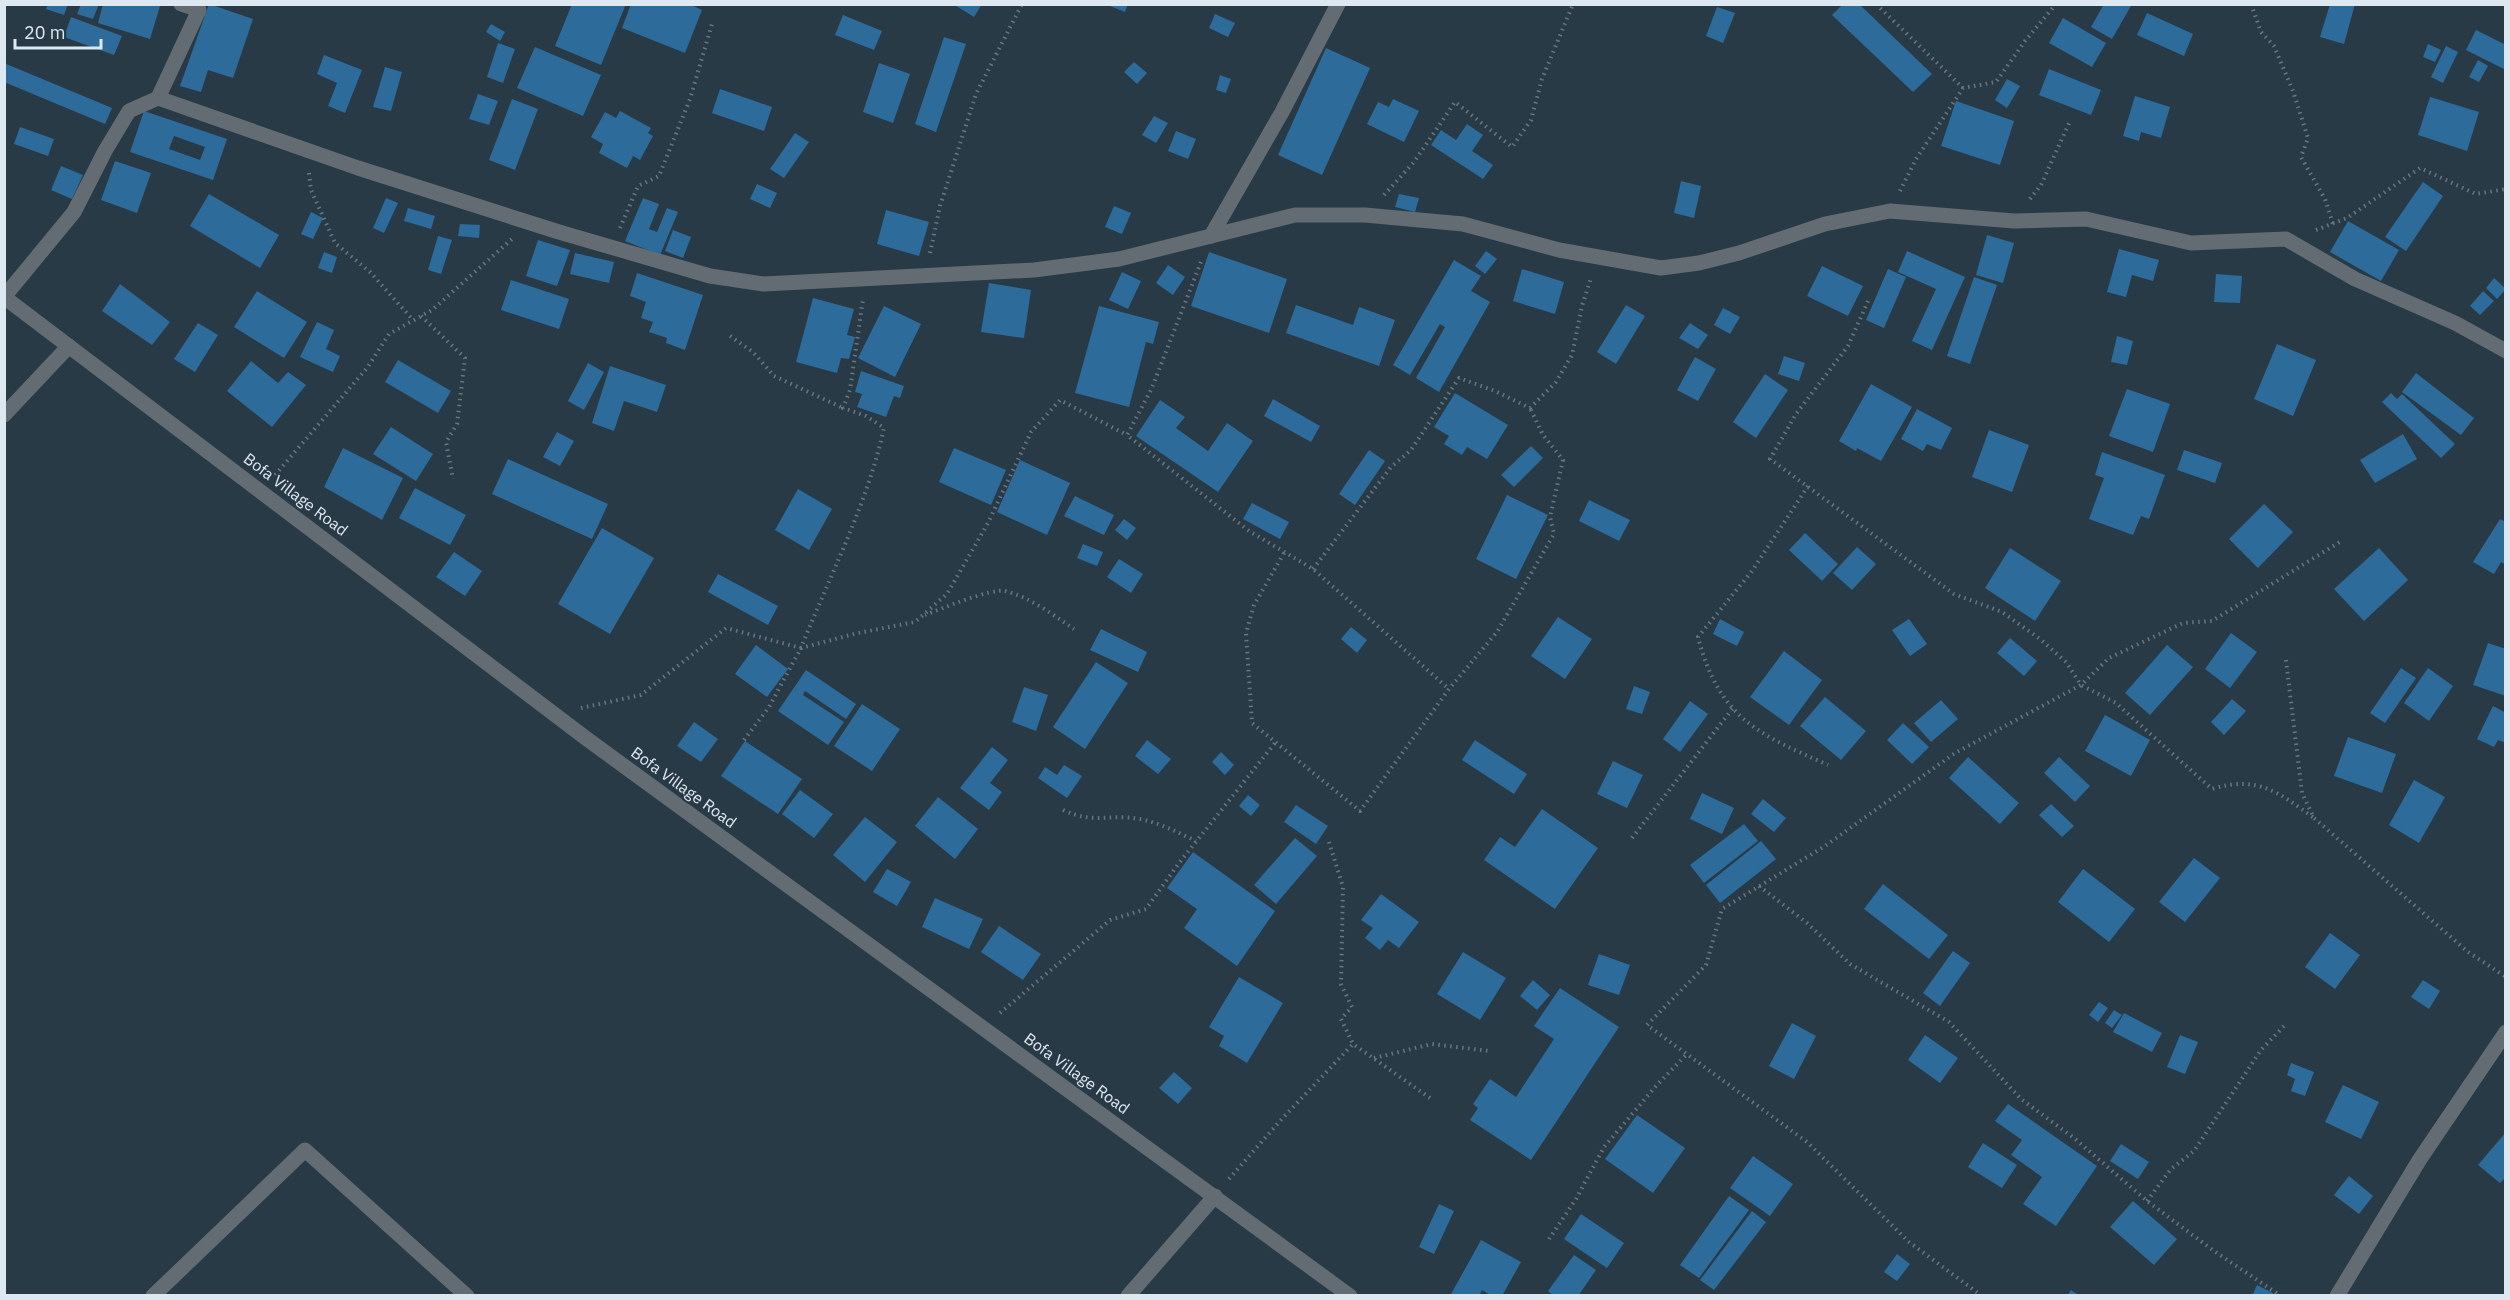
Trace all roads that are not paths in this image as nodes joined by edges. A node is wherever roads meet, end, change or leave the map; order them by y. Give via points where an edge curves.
1 (181, 4) edge
2 (1338, 4) edge
3 (158, 98) junction
4 (1211, 236) junction
5 (4, 297) edge
6 (69, 346) junction
7 (2505, 351) edge
8 (4, 415) edge
9 (2505, 1032) edge
10 (1215, 1196) junction
11 (154, 1295) edge
12 (467, 1296) edge
13 (1128, 1296) edge
14 (1350, 1296) edge
15 (2337, 1296) edge

1 - 3 street via 199,10
2 - 4 street
3 - 4 street via 308,151 611,248 710,276 764,284 1035,270 1119,259
3 - 5 street via 129,111 74,212
4 - 7 street via 1295,215 1365,215 1463,224 1598,258 1661,268 1699,263 1825,224 1890,211 2014,221 2086,219 2191,243 2286,239 2355,279 2455,323
5 - 6 street, Bofa Village Road
6 - 8 street
6 - 10 street, Bofa Village Road via 554,713
9 - 15 street via 2420,1159
10 - 13 street
10 - 14 street, Bofa Village Road
11 - 12 street via 305,1150

